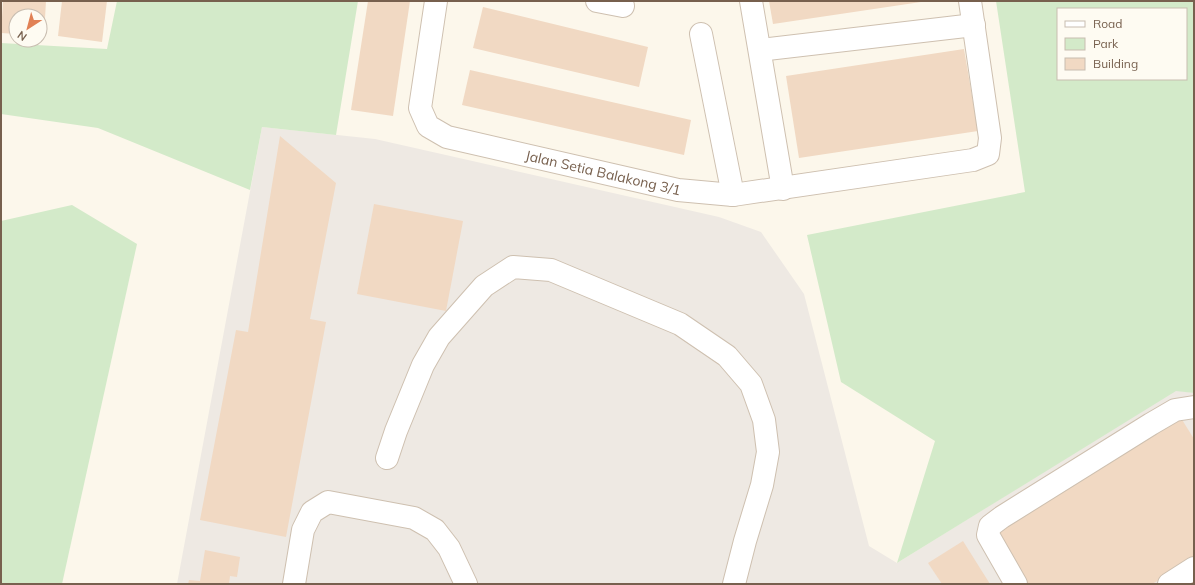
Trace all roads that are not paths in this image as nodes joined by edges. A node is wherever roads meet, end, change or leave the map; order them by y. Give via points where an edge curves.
1 (436, 1) edge
2 (597, 1) edge
3 (751, 1) edge
4 (970, 1) edge
5 (623, 6) dead end
6 (974, 25) junction
7 (701, 34) dead end
8 (760, 50) junction
9 (783, 189) junction
10 (734, 195) junction
11 (1194, 407) edge
12 (387, 458) dead end
13 (1194, 568) edge
14 (294, 584) edge
15 (466, 584) edge
16 (734, 584) edge
17 (1016, 584) edge
18 (1169, 584) edge

1 - 10 street, Jalan Setia Balakong 3/1 via 420,108 428,126 447,137 678,190
2 - 5 street
3 - 8 street
4 - 6 street
6 - 8 street
6 - 9 street, Jalan Setia Balakong 3/1 via 990,138 988,154 973,160
7 - 10 street
8 - 9 street
9 - 10 street, Jalan Setia Balakong 3/1
11 - 17 street via 1175,410 990,526 988,535
12 - 16 street via 423,365 440,337 484,286 513,267 551,270 680,324 727,356 751,384 764,420 768,452 762,485
13 - 18 street
14 - 15 street via 303,530 312,512 328,502 414,518 435,530 448,548

